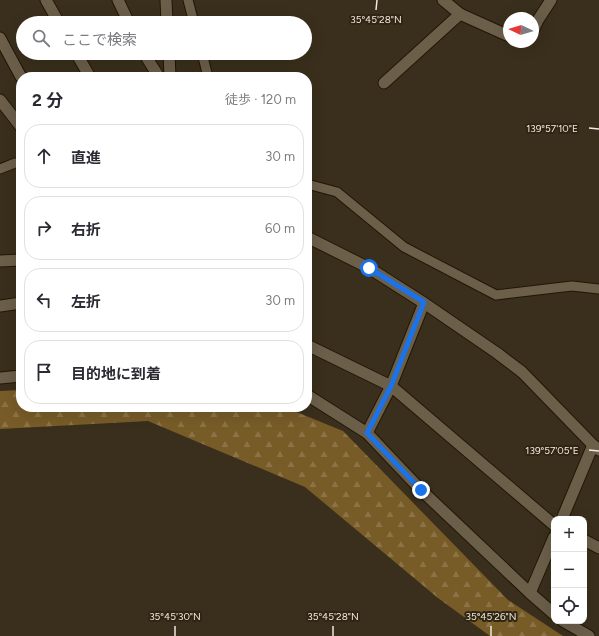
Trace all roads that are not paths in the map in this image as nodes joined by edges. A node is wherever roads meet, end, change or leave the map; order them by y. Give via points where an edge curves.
1 (46, 0) edge
2 (118, 0) edge
3 (166, 0) edge
4 (188, 0) edge
5 (443, 0) edge
6 (551, 0) edge
7 (460, 14) junction
8 (55, 16) edge
9 (126, 16) edge
10 (167, 16) edge
11 (192, 16) edge
12 (539, 18) edge
13 (503, 33) edge
14 (0, 38) edge
15 (80, 60) edge
16 (148, 60) edge
17 (169, 60) edge
18 (204, 60) edge
19 (18, 72) edge
20 (87, 72) edge
21 (156, 72) edge
22 (170, 72) edge
23 (207, 72) edge
24 (384, 83) dead end
25 (0, 100) edge
26 (16, 121) edge
27 (15, 163) dead end
28 (0, 169) edge
29 (312, 185) edge
30 (312, 240) edge
31 (16, 260) edge
32 (0, 261) edge
33 (599, 289) edge
34 (424, 302) junction
35 (16, 304) edge
36 (0, 306) edge
37 (312, 346) edge
38 (16, 376) edge
39 (0, 378) edge
40 (391, 386) junction
41 (312, 398) edge
42 (367, 433) junction
43 (596, 448) edge
44 (563, 516) edge
45 (551, 522) edge
46 (587, 542) edge
47 (551, 544) edge
48 (599, 548) edge
49 (530, 593) junction
50 (551, 611) edge
51 (568, 624) edge
52 (589, 636) edge

1 - 8 street
2 - 9 street
3 - 10 street
4 - 11 lane
5 - 7 street
6 - 12 street
7 - 13 street
7 - 24 street
14 - 19 street
15 - 20 street
16 - 21 street
17 - 22 street
18 - 23 lane
25 - 26 street
27 - 28 lane
29 - 33 lane via 337,192 404,247 496,295 572,286
30 - 34 street via 369,268
31 - 32 street
34 - 40 street
34 - 43 street via 522,372
35 - 36 street
37 - 40 street
38 - 39 street
40 - 42 street
40 - 45 street
41 - 42 street
42 - 49 street via 421,490
43 - 44 street
46 - 48 street
47 - 49 street
49 - 50 street
51 - 52 street

